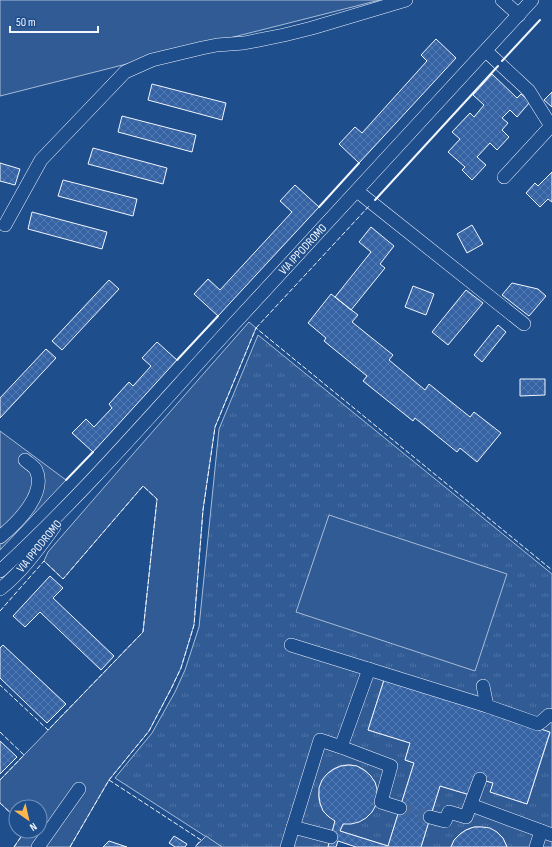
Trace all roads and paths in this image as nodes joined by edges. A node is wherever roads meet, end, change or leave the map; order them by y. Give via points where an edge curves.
1 (406, 0) edge
2 (502, 0) edge
3 (532, 0) edge
4 (519, 15) junction
5 (486, 51) junction
6 (551, 127) edge
7 (504, 177) dead end
8 (357, 191) junction
9 (4, 225) dead end
10 (524, 324) dead end
11 (25, 460) dead end
12 (74, 499) junction
13 (0, 537) edge
14 (0, 570) edge
15 (0, 589) edge
16 (290, 645) dead end
17 (368, 669) junction
18 (483, 686) dead end
19 (487, 706) junction
20 (552, 716) edge
21 (341, 747) junction
22 (480, 779) dead end
23 (79, 789) dead end
24 (471, 805) junction
25 (400, 808) tunnel mouth
26 (430, 817) tunnel mouth
27 (293, 827) junction
28 (547, 833) edge
29 (331, 836) dead end
30 (38, 847) edge
31 (287, 847) edge
32 (536, 847) edge

1 - 9 street via 284,35 202,48 152,60 125,72 41,160
2 - 4 street
3 - 4 street, VIA IPPODROMO
4 - 5 street, VIA IPPODROMO
5 - 6 street via 529,91
5 - 8 street, VIA IPPODROMO
6 - 7 street
8 - 10 street
8 - 12 street, VIA IPPODROMO
11 - 13 street via 36,469 39,484 33,501 13,527
12 - 14 street, VIA IPPODROMO
12 - 15 street, VIA IPPODROMO via 35,554
16 - 17 street
17 - 19 street
17 - 21 street
18 - 19 street
19 - 20 street via 538,724 549,715
21 - 25 street via 391,766 381,802
21 - 27 street via 320,740
22 - 24 street
23 - 30 street
24 - 26 street via 466,817 449,812 445,821
24 - 28 street
27 - 29 street
27 - 31 street
28 - 32 street

